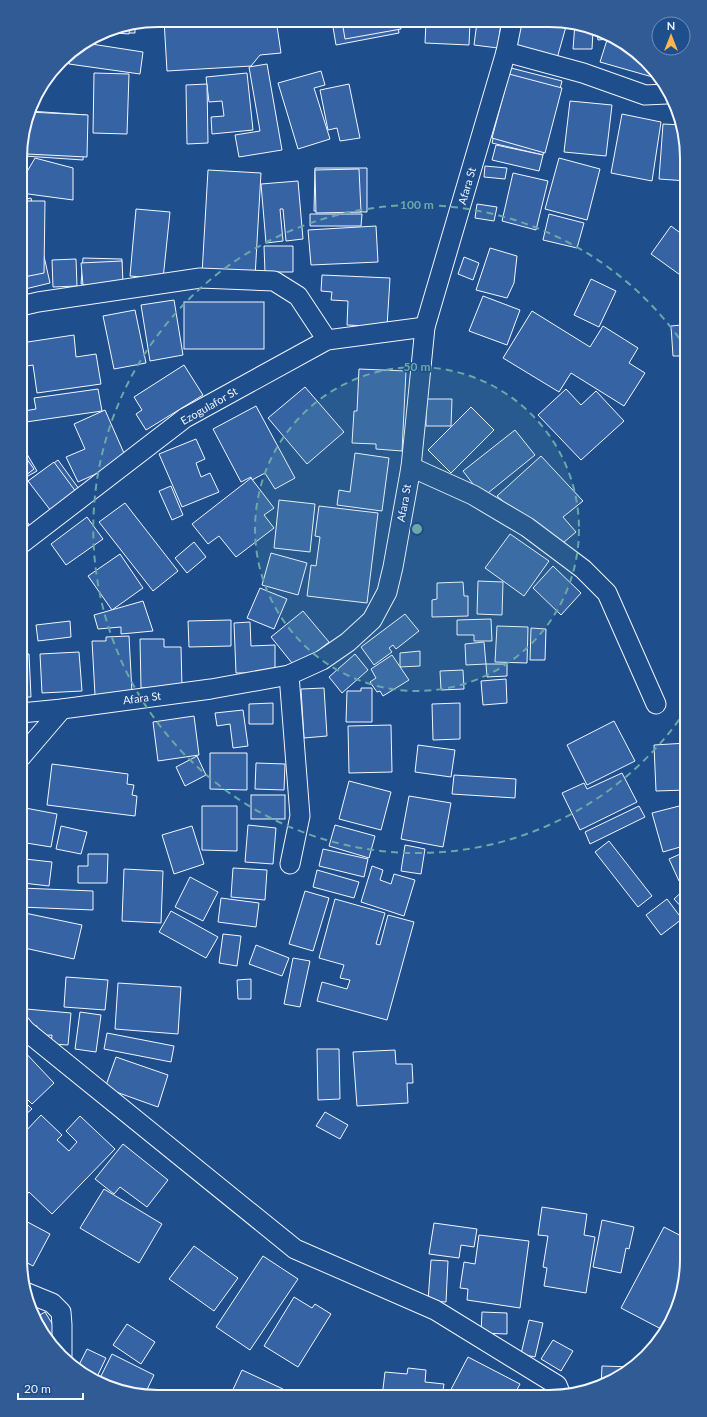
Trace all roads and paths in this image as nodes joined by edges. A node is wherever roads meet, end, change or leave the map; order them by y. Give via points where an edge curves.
1 (511, 27) edge
2 (506, 52) junction
3 (663, 94) edge
4 (27, 305) edge
5 (425, 328) junction
6 (328, 340) junction
7 (411, 467) junction
8 (27, 539) edge
9 (289, 676) junction
10 (656, 704) dead end
11 (62, 709) junction
12 (27, 712) edge
13 (27, 749) edge
14 (290, 864) dead end
15 (27, 1032) edge
16 (33, 1295) edge
17 (62, 1349) edge
18 (559, 1390) edge

1 - 2 street, Afara St
2 - 3 street via 583,73 645,95
2 - 5 street, Afara St
4 - 6 street via 200,278 274,280 298,296
5 - 6 street, Ezogulafor St
5 - 7 street, Afara St
6 - 8 street, Ezogulafor St via 185,418
7 - 9 street, Afara St via 388,592 372,620 348,642 322,660
7 - 10 street via 473,495 520,523 583,569 607,593
9 - 11 street, Afara St
9 - 14 street via 300,816
11 - 12 street, Afara St
11 - 13 street
15 - 18 street via 295,1249 435,1310 557,1385
16 - 17 street via 52,1303 61,1312

